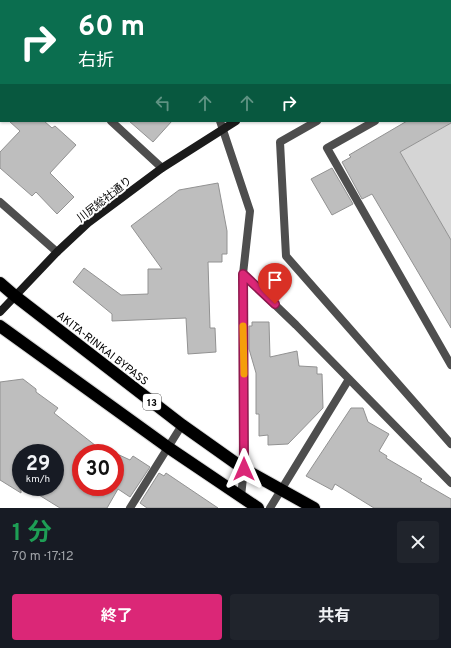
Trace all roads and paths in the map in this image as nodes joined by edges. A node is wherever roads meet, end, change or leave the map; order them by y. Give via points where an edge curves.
1 (112, 122) edge
2 (232, 122) edge
3 (315, 122) edge
4 (374, 122) edge
5 (221, 125) edge
6 (162, 168) junction
7 (0, 202) edge
8 (57, 252) junction
9 (243, 274) junction
10 (0, 282) edge
11 (15, 296) junction
12 (0, 312) edge
13 (0, 326) edge
14 (451, 366) edge
15 (349, 379) junction
16 (182, 425) junction
17 (451, 444) edge
18 (169, 448) junction
19 (244, 469) junction
20 (451, 483) edge
21 (280, 489) junction
22 (241, 496) junction
23 (130, 508) edge
24 (258, 508) edge
25 (270, 508) edge
26 (314, 508) edge

1 - 6 street
2 - 5 street, 川尻総社通り
3 - 17 street via 280,142 286,256
4 - 14 street via 327,148
5 - 6 street, 川尻総社通り
5 - 9 street via 250,211
6 - 8 street, 川尻総社通り via 88,223
7 - 8 street
8 - 11 street, 川尻総社通り
9 - 15 street
9 - 19 street
10 - 11 highway, AKITA-RINKAI BYPASS / 13
11 - 12 street, 川尻総社通り
11 - 16 highway, AKITA-RINKAI BYPASS / 13
13 - 18 highway, 13
15 - 20 street
15 - 21 street
16 - 18 street
16 - 19 highway, AKITA-RINKAI BYPASS / 13
18 - 22 highway, 13
18 - 23 street
19 - 21 highway, AKITA-RINKAI BYPASS / 13
19 - 22 street
21 - 25 street
21 - 26 highway, AKITA-RINKAI BYPASS / 13
22 - 24 highway, 13

